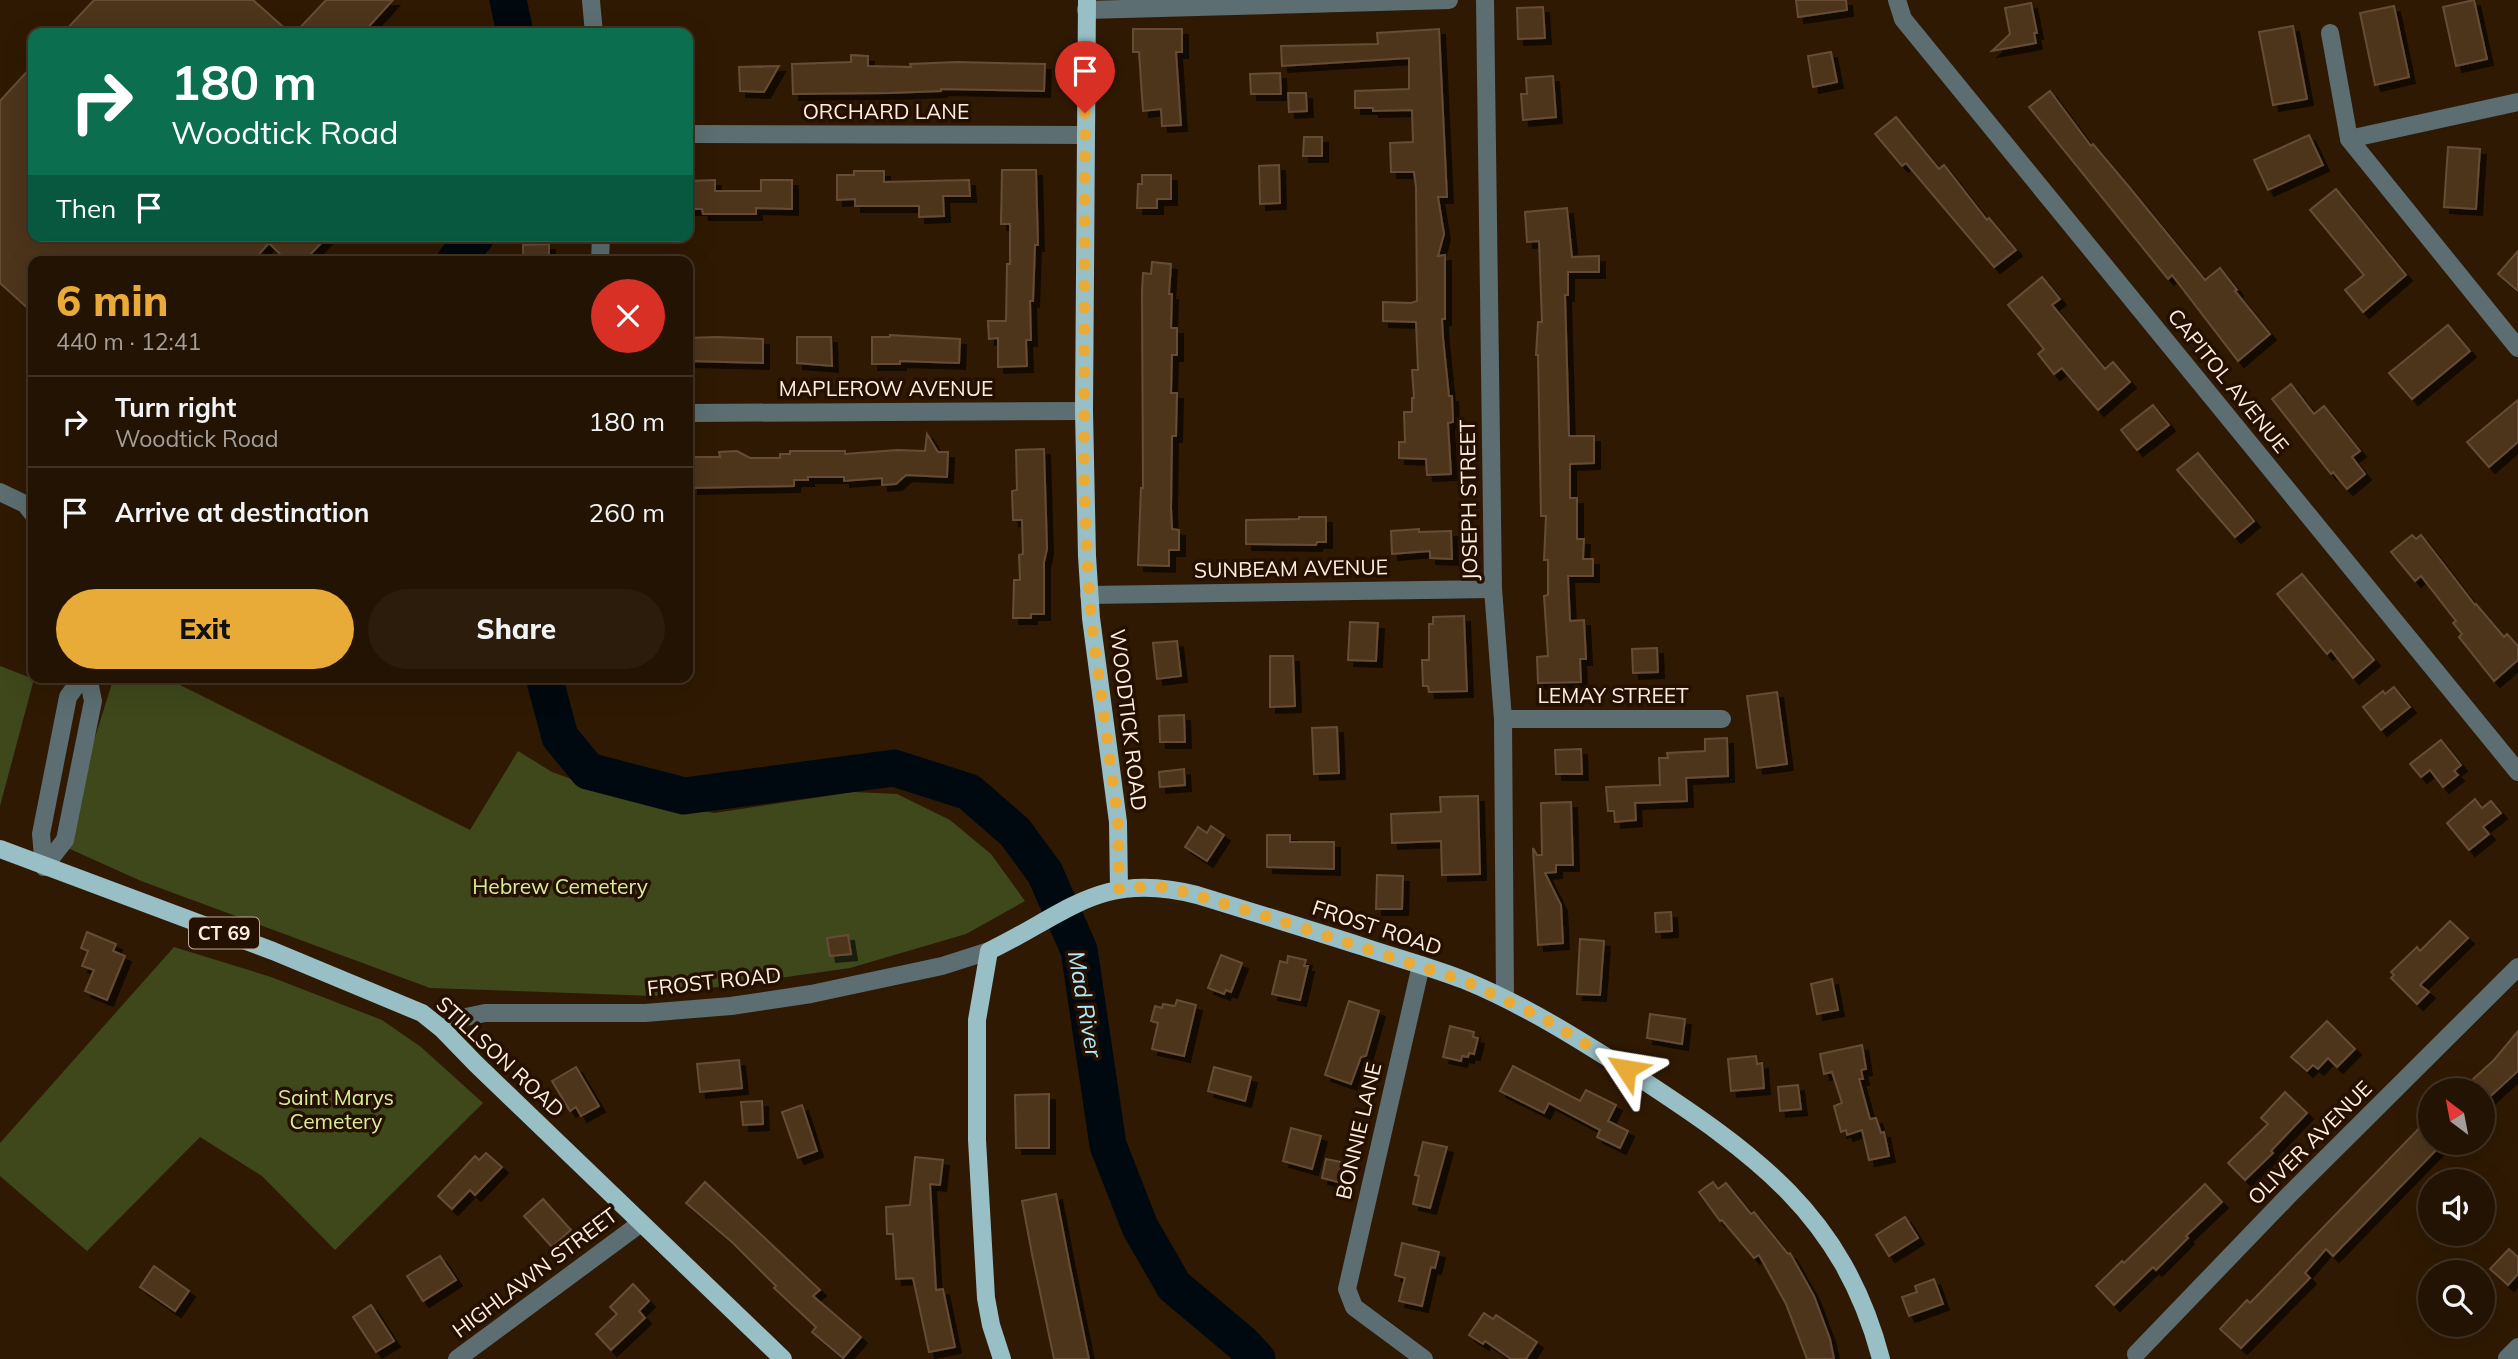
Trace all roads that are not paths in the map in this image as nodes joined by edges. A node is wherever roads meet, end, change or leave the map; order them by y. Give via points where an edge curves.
1 (1450, 0) edge
2 (1485, 0) edge
3 (1898, 0) edge
4 (591, 1) edge
5 (1087, 5) edge
6 (594, 28) edge
7 (2330, 33) dead end
8 (2518, 102) edge
9 (693, 134) edge
10 (1085, 135) junction
11 (2350, 139) junction
12 (2518, 348) edge
13 (1084, 411) junction
14 (693, 413) edge
15 (0, 492) edge
16 (28, 508) edge
17 (1493, 589) junction
18 (1089, 595) junction
19 (78, 683) edge
20 (89, 683) edge
21 (1503, 719) junction
22 (1722, 719) dead end
23 (2518, 772) edge
24 (0, 849) edge
25 (44, 867) junction
26 (1119, 889) junction
27 (989, 951) junction
28 (1420, 965) junction
29 (2518, 967) edge
30 (1505, 998) junction
31 (442, 1029) junction
32 (641, 1223) junction
33 (2136, 1354) dead end
34 (457, 1359) edge
35 (783, 1359) edge
36 (1002, 1359) edge
37 (1424, 1359) edge
38 (1881, 1359) edge

1 - 5 street
2 - 17 street, JOSEPH STREET
3 - 23 street, CAPITOL AVENUE via 1903,19
4 - 6 street
5 - 10 main road, WOODTICK ROAD
7 - 11 street
8 - 11 street
9 - 10 street, ORCHARD LANE
10 - 13 main road, WOODTICK ROAD
11 - 12 street
13 - 14 street, MAPLEROW AVENUE
13 - 18 main road, WOODTICK ROAD
15 - 16 street
17 - 18 street, SUNBEAM AVENUE
17 - 21 street, JOSEPH STREET
18 - 26 main road, WOODTICK ROAD via 1118,822
19 - 25 street via 68,697 41,835
20 - 25 street via 93,701 65,840
21 - 22 street, LEMAY STREET
21 - 30 street, JOSEPH STREET
24 - 25 main road, STILLSON ROAD / CT 69
25 - 31 main road, STILLSON ROAD / CT 69 via 397,1001
26 - 27 main road via 1082,900
26 - 28 main road, FROST ROAD via 1171,888
27 - 31 street, FROST ROAD via 942,967 758,1003 645,1013 485,1013
27 - 36 main road via 976,1020 977,1140 985,1289
28 - 30 main road, FROST ROAD
28 - 37 street, BONNIE LANE via 1347,1289 1354,1307
29 - 33 street, OLIVER AVENUE
30 - 38 main road, FROST ROAD via 1637,1077 1772,1174 1809,1214 1841,1261 1863,1304
31 - 32 main road, STILLSON ROAD / CT 69
32 - 34 street, HIGHLAWN STREET
32 - 35 main road, STILLSON ROAD / CT 69

